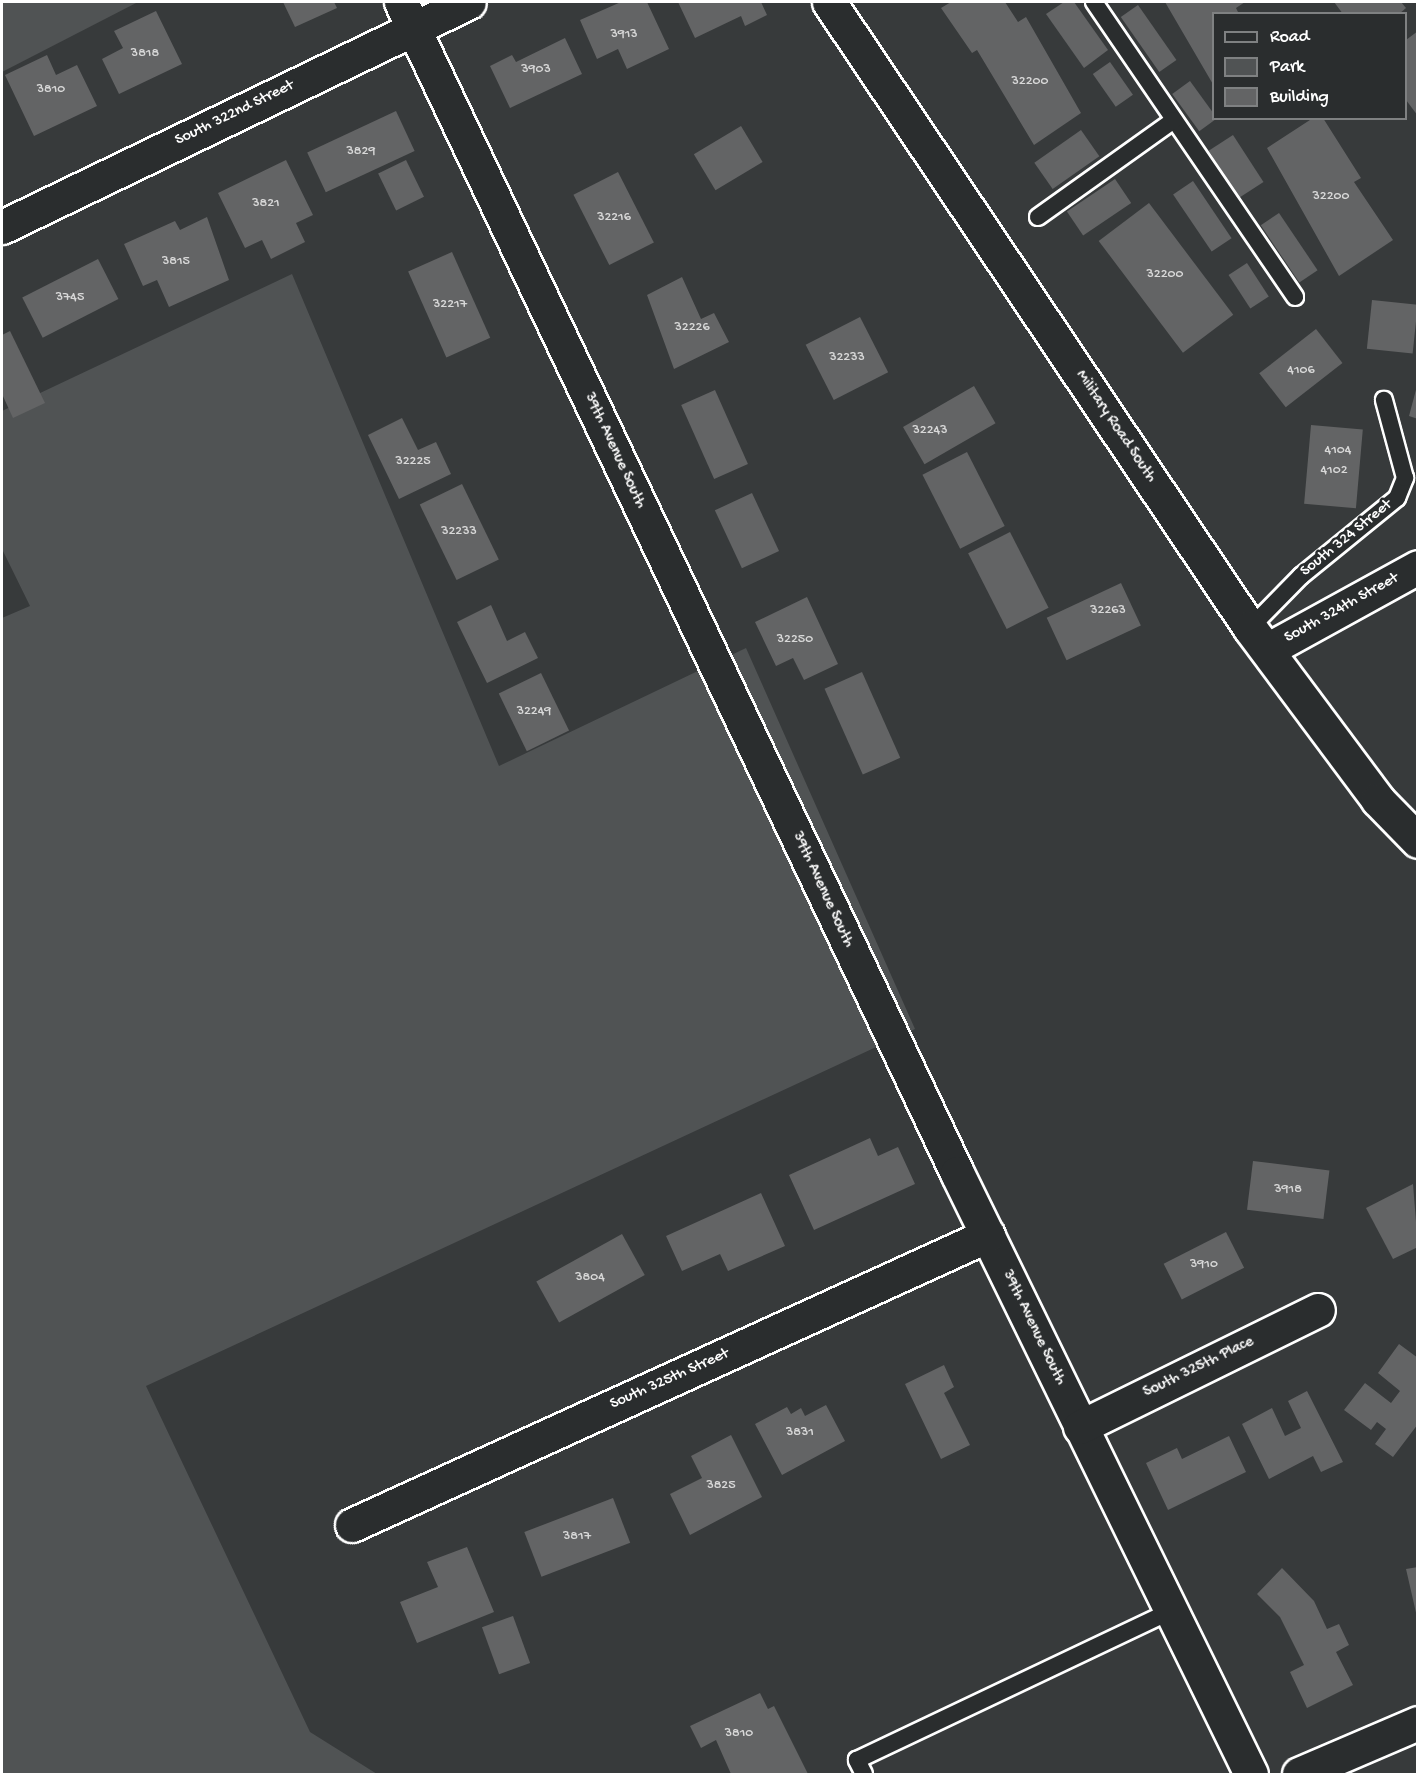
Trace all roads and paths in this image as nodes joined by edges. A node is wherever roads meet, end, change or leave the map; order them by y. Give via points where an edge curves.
1 (469, 2) edge
2 (829, 2) edge
3 (1094, 2) edge
4 (407, 15) edge
5 (1174, 120) junction
6 (1038, 217) dead end
7 (2, 227) edge
8 (1295, 297) dead end
9 (1384, 400) dead end
10 (1418, 567) edge
11 (1258, 639) junction
12 (1418, 841) edge
13 (988, 1235) junction
14 (1318, 1310) dead end
15 (1080, 1427) junction
16 (352, 1525) dead end
17 (1171, 1611) junction
18 (1418, 1723) edge
19 (864, 1774) edge
20 (1251, 1774) edge
21 (1299, 1774) edge

1 - 4 street, South 322nd Street
2 - 11 street, Military Road South
3 - 5 lane
4 - 7 street, South 322nd Street
4 - 13 street, 39th Avenue South
5 - 6 lane
5 - 8 lane
9 - 11 lane, South 324 Street via 1405,478 1398,498 1301,576
10 - 11 street, South 324th Street
11 - 12 street, Military Road South via 1378,800
13 - 15 street, 39th Avenue South
13 - 16 street, South 325th Street
14 - 15 street, South 325th Place
15 - 17 street, 39th Avenue South
17 - 19 lane via 857,1760
17 - 20 street, 39th Avenue South
18 - 21 street

